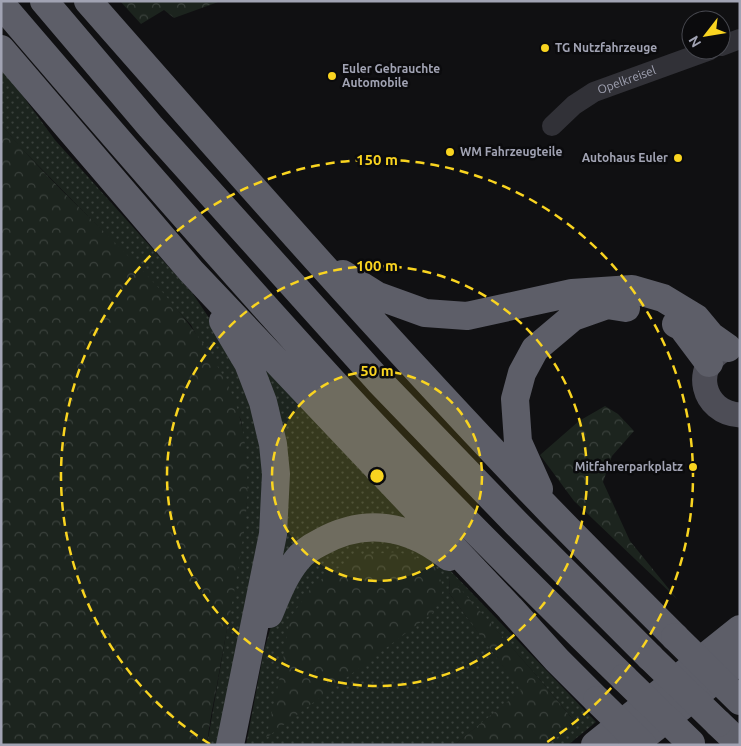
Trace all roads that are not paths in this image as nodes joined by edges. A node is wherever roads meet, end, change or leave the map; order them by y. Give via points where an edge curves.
1 (44, 1) edge
2 (88, 1) edge
3 (1, 4) edge
4 (1, 49) edge
5 (682, 60) edge
6 (552, 126) dead end
7 (310, 251) junction
8 (191, 271) junction
9 (726, 352) edge
10 (740, 415) edge
11 (550, 510) junction
12 (510, 608) junction
13 (739, 629) edge
14 (740, 660) edge
15 (740, 701) edge
16 (692, 744) edge
17 (740, 744) edge
18 (230, 745) edge
19 (241, 745) edge
20 (595, 745) edge
21 (633, 745) edge
22 (643, 745) edge

1 - 17 highway, bridge via 150,126 379,381 517,524
2 - 7 highway
3 - 16 highway, bridge via 170,201 359,409 516,572
4 - 8 highway
5 - 6 street, Opelkreisel via 594,92
7 - 9 highway via 378,296 425,313 467,316 572,293 632,289 663,298 696,318
7 - 11 highway
8 - 12 highway
8 - 18 highway via 248,363 263,402 276,474 273,534
9 - 10 main road via 705,375 705,387 719,409
9 - 11 highway via 656,312 607,305 573,316 535,348 522,373 515,399 518,442
11 - 15 highway, bridge
12 - 19 highway via 442,551 404,532 364,527 338,533 298,558 282,581 268,615
12 - 22 highway, bridge
13 - 20 highway
14 - 21 highway

